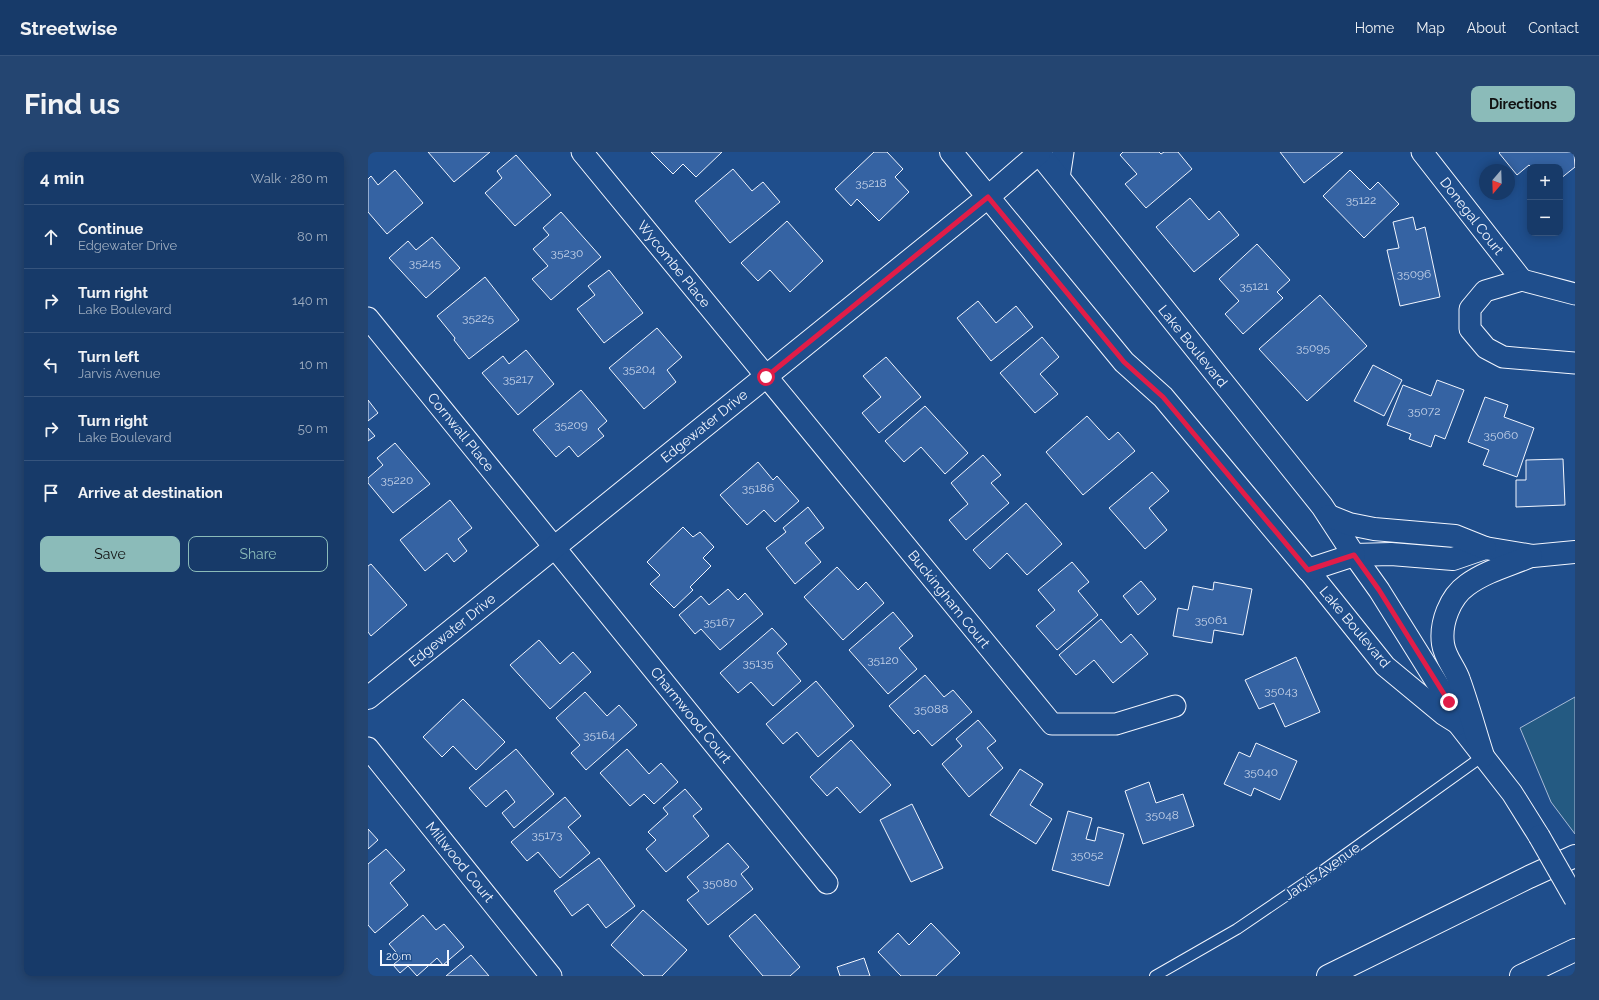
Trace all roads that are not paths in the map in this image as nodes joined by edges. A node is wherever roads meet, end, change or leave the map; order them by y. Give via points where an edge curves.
1 (582, 152) edge
2 (951, 152) edge
3 (1038, 152) edge
4 (1063, 152) edge
5 (1422, 152) edge
6 (1059, 178) junction
7 (988, 197) junction
8 (1522, 280) junction
9 (1575, 294) edge
10 (368, 318) edge
11 (1575, 363) edge
12 (766, 377) junction
13 (1329, 516) junction
14 (554, 547) junction
15 (1485, 548) junction
16 (1575, 552) edge
17 (1354, 555) junction
18 (1532, 556) junction
19 (1308, 570) junction
20 (368, 698) edge
21 (1175, 706) dead end
22 (1459, 725) junction
23 (368, 748) edge
24 (1483, 756) junction
25 (1575, 856) edge
26 (827, 883) dead end
27 (1575, 899) edge
28 (1575, 950) edge
29 (551, 976) edge
30 (1156, 976) edge
31 (1328, 976) edge
32 (1521, 976) edge

1 - 12 street, Wycombe Place
2 - 7 main road, Lake Boulevard
3 - 6 main road, Lake Boulevard
3 - 7 main road, Edgewater Drive
4 - 6 street
5 - 8 street, Donegal Court
6 - 13 main road, Lake Boulevard
7 - 12 main road, Edgewater Drive
7 - 19 main road, Lake Boulevard via 1124,362 1163,397
8 - 9 street
8 - 11 street via 1485,291 1470,309 1470,329 1486,348 1503,357
10 - 14 street, Cornwall Place
12 - 14 main road, Edgewater Drive
12 - 21 street, Buckingham Court via 1052,724 1116,724
13 - 15 main road via 1349,524 1374,528 1455,536
13 - 17 main road, Lake Boulevard
14 - 20 main road, Edgewater Drive
14 - 26 street, Charmwood Court
15 - 17 main road via 1453,559 1391,554
15 - 18 main road
16 - 18 main road
17 - 19 main road
17 - 22 street, Lake Boulevard via 1449,702
18 - 24 main road via 1479,577 1465,586 1448,610 1444,621 1443,645 1448,661 1459,678
19 - 22 street, Lake Boulevard via 1385,666
22 - 24 street, Lake Boulevard
23 - 29 street, Millwood Court
24 - 27 street, Lake Boulevard, bridge via 1512,793
24 - 30 lane, Jarvis Avenue via 1237,929
25 - 31 main road
28 - 32 main road

